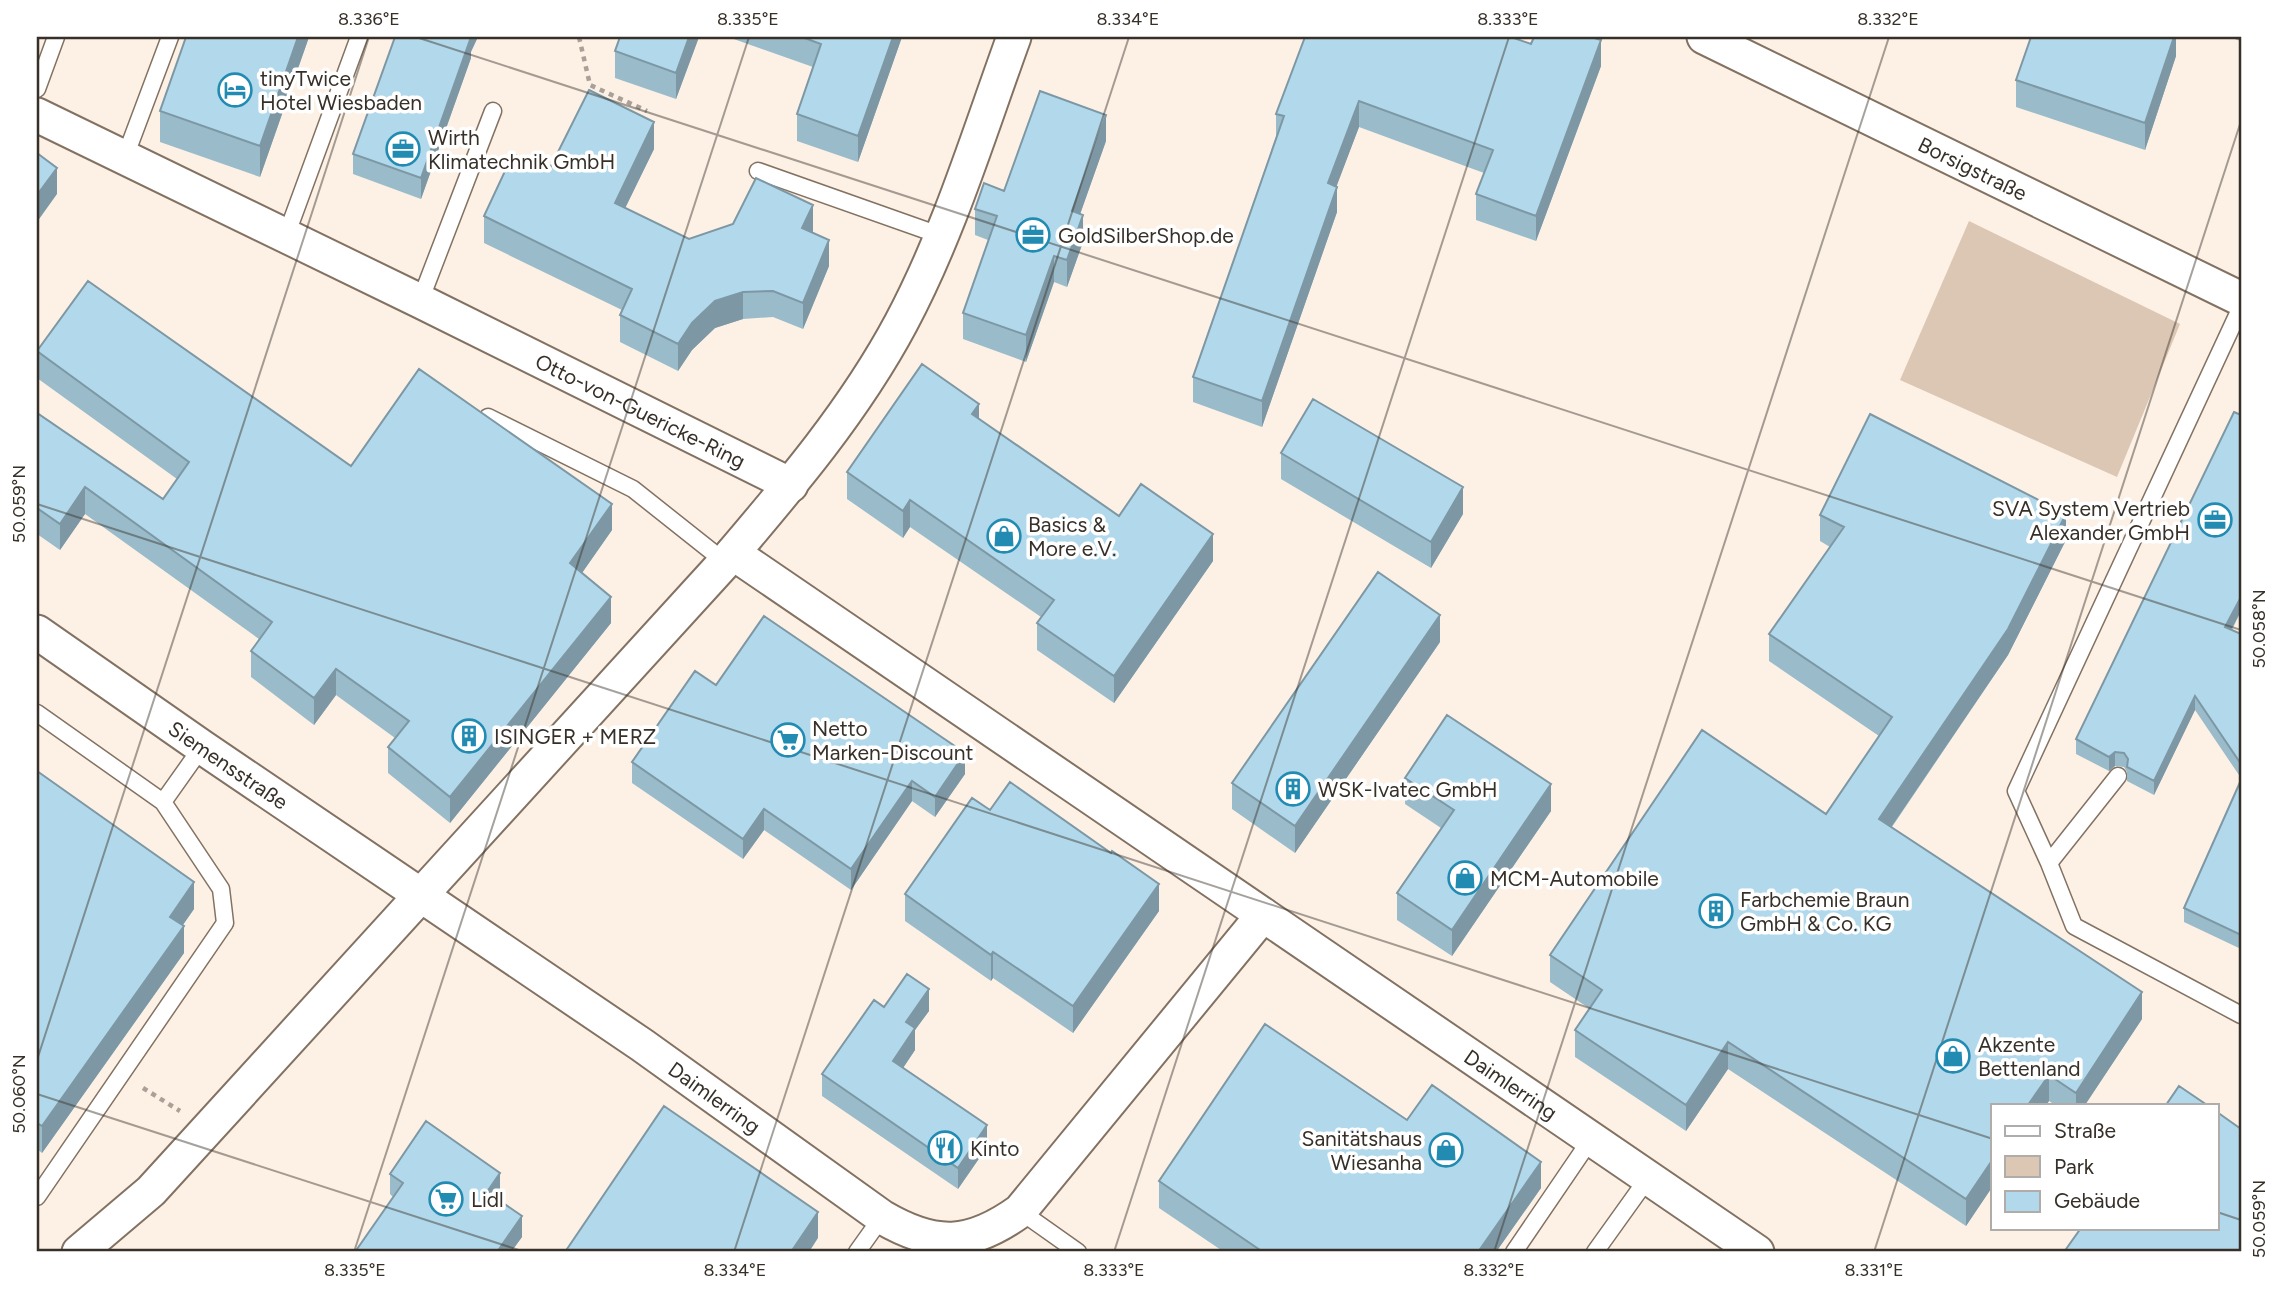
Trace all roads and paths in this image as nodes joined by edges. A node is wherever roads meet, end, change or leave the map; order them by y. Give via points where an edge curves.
1 (56, 37) edge
2 (170, 37) edge
3 (359, 37) edge
4 (579, 37) edge
5 (1014, 37) edge
6 (1704, 37) edge
7 (1740, 45) edge
8 (37, 89) edge
9 (493, 111) dead end
10 (647, 111) dead end
11 (37, 115) edge
12 (125, 157) junction
13 (758, 171) dead end
14 (286, 236) junction
15 (942, 236) junction
16 (2241, 299) edge
17 (420, 301) junction
18 (2241, 307) edge
19 (488, 416) edge
20 (791, 485) junction
21 (729, 557) junction
22 (37, 632) edge
23 (37, 713) edge
24 (202, 747) junction
25 (2118, 776) dead end
26 (163, 802) junction
27 (2049, 863) junction
28 (422, 895) junction
29 (1263, 915) junction
30 (2241, 1015) edge
31 (122, 1074) junction
32 (180, 1112) dead end
33 (1591, 1139) junction
34 (1648, 1178) junction
35 (150, 1191) junction
36 (37, 1197) edge
37 (1020, 1211) junction
38 (882, 1217) junction
39 (79, 1252) edge
40 (109, 1252) edge
41 (857, 1252) edge
42 (1078, 1252) edge
43 (1514, 1252) edge
44 (1595, 1252) edge
45 (1757, 1252) edge

1 - 8 lane
2 - 12 lane
3 - 14 lane
4 - 10 path via 590,85
5 - 15 street
6 - 7 street, Borsigstraße
7 - 16 street, Borsigstraße
9 - 17 lane
11 - 12 street, Otto-von-Guericke-Ring
12 - 14 street, Otto-von-Guericke-Ring
13 - 15 lane
14 - 17 street, Otto-von-Guericke-Ring
15 - 20 street via 901,323 863,387
17 - 20 street, Otto-von-Guericke-Ring
18 - 27 lane via 2016,792
19 - 21 lane via 633,489
20 - 21 street
21 - 28 street
21 - 29 street, Daimlerring
22 - 24 street, Siemensstraße
23 - 26 lane
24 - 26 lane
24 - 28 street, Siemensstraße
25 - 27 lane
26 - 31 lane via 221,889 225,923
27 - 30 lane via 2074,926
28 - 35 street
28 - 38 street, Daimlerring
29 - 33 street, Daimlerring
29 - 37 street, Daimlerring
31 - 32 path
31 - 36 lane
33 - 34 street, Daimlerring
33 - 43 lane
34 - 44 lane
34 - 45 street, Daimlerring
35 - 39 street
35 - 40 street
37 - 38 street, Daimlerring via 996,1229 967,1238 937,1239 908,1232
37 - 42 lane
38 - 41 lane

